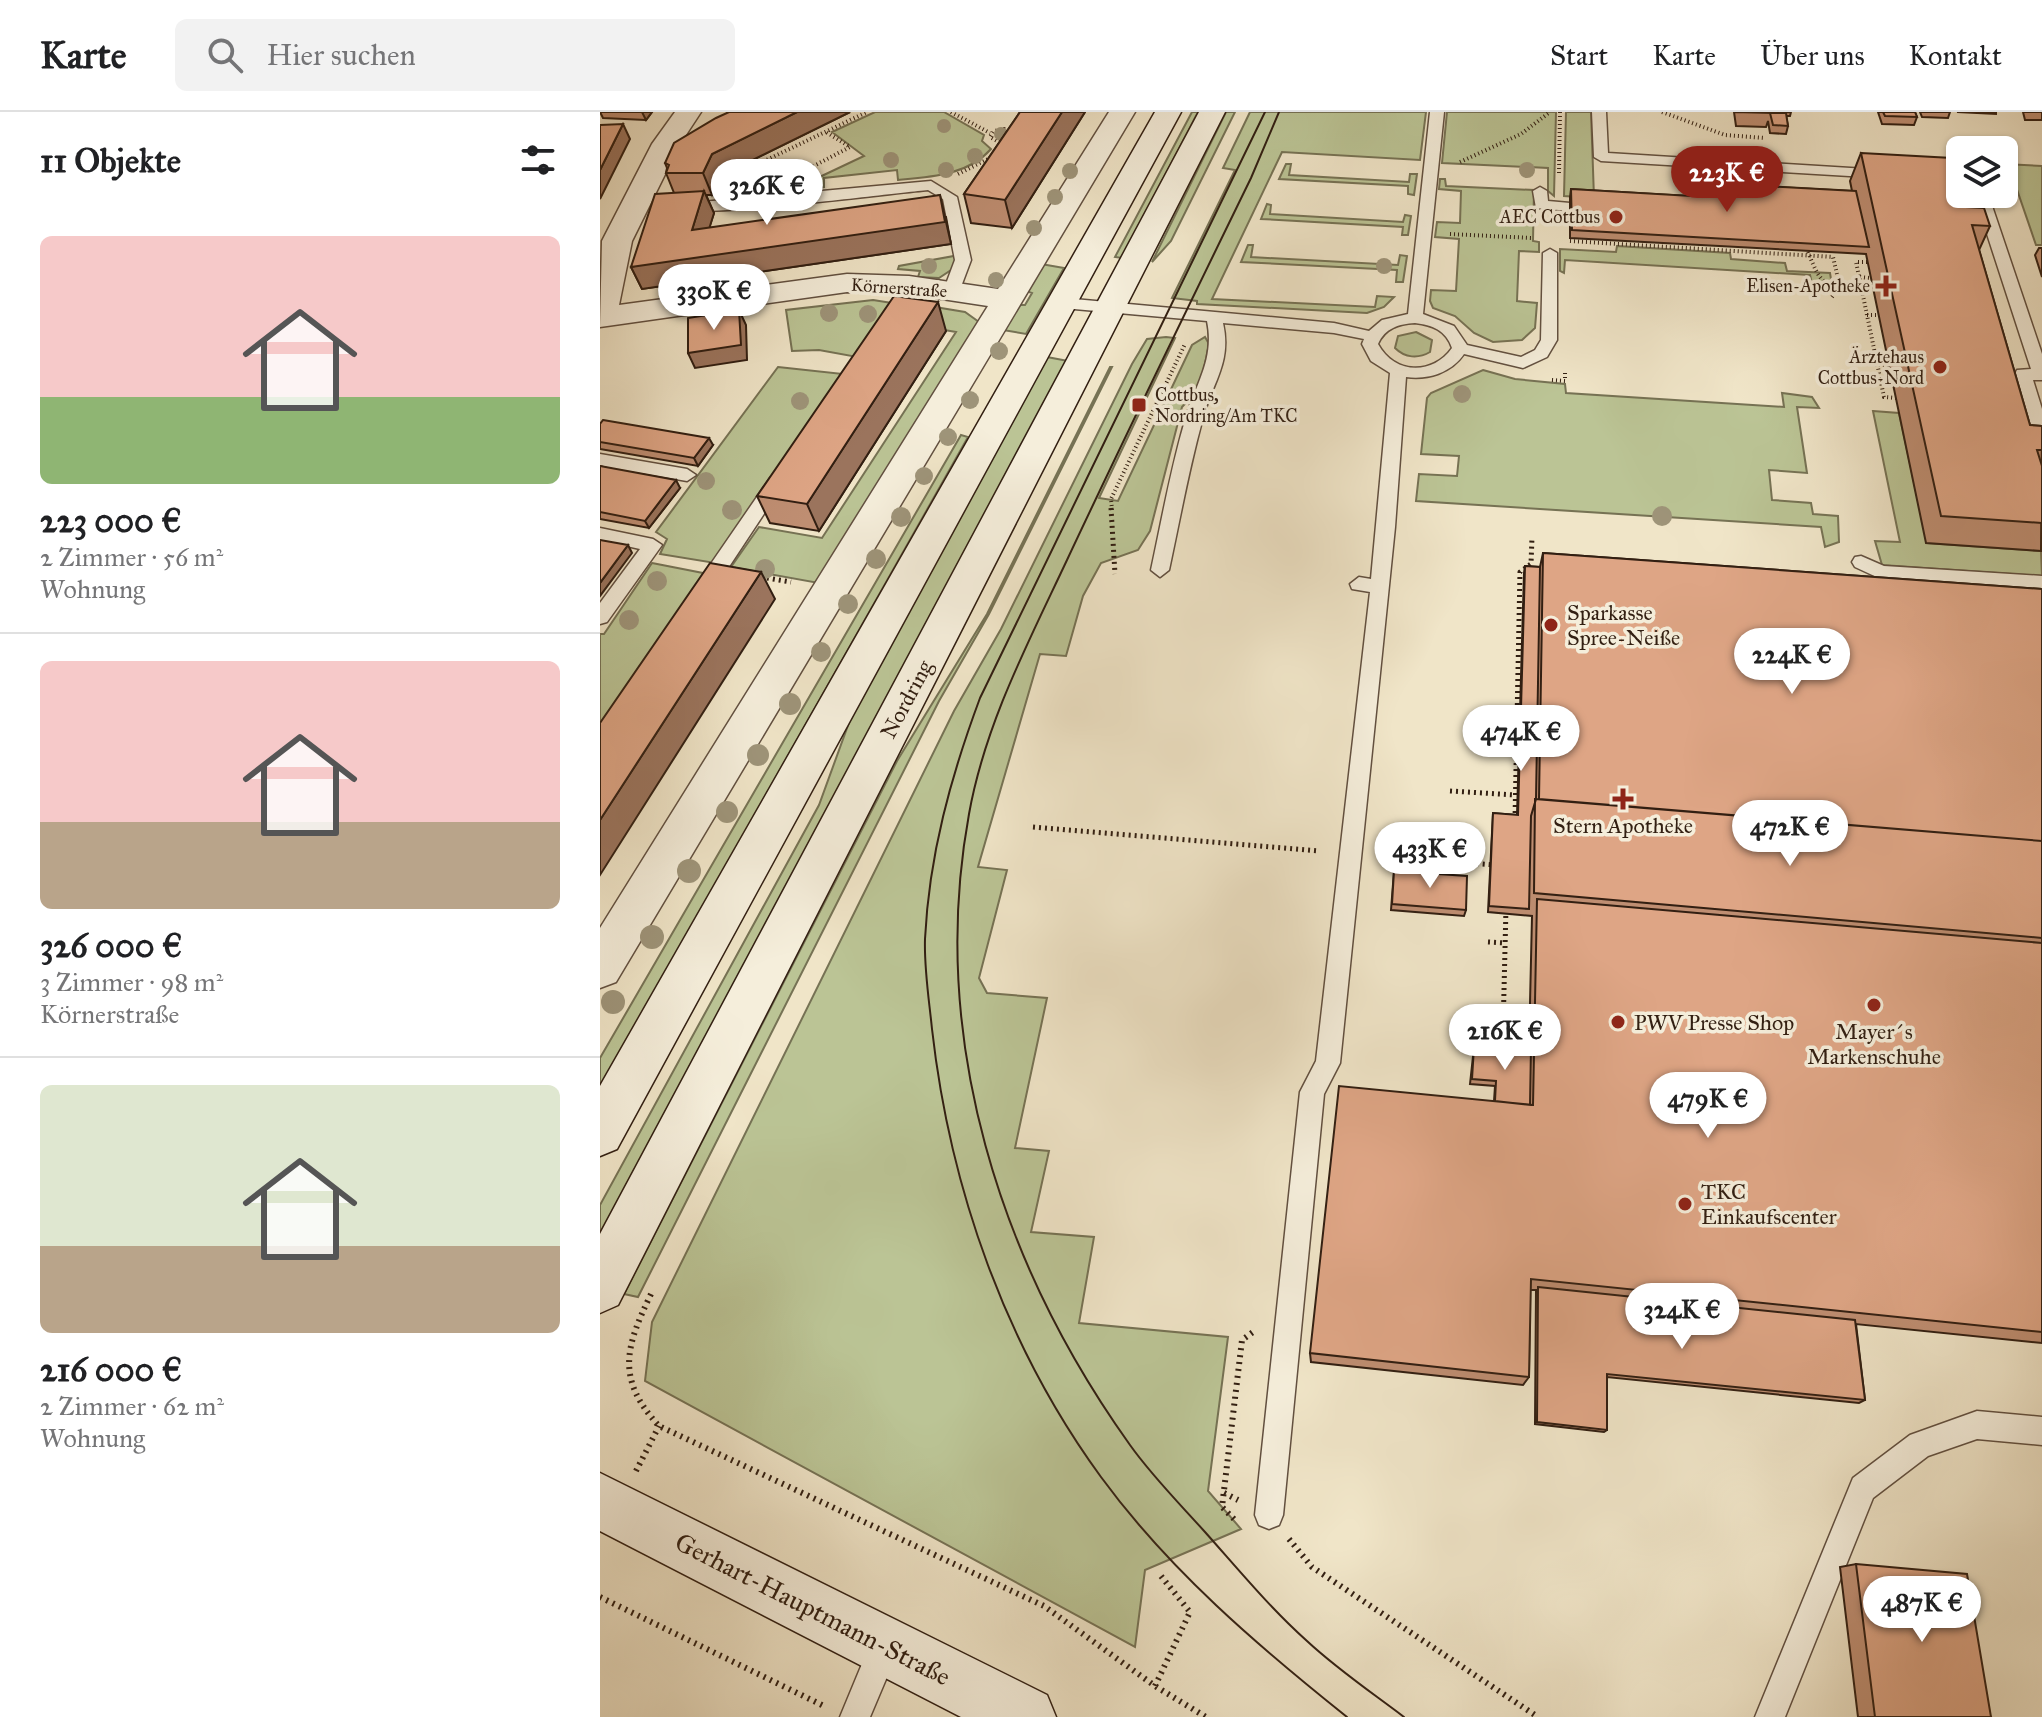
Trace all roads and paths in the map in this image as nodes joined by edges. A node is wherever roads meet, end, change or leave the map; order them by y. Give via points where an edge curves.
1 (688, 112) edge
2 (951, 112) edge
3 (1122, 112) edge
4 (1168, 112) edge
5 (1212, 112) edge
6 (1437, 112) edge
7 (1550, 112) edge
8 (1560, 112) edge
9 (1599, 112) edge
10 (1662, 112) edge
11 (1015, 121) edge
12 (1009, 130) junction
13 (990, 133) junction
14 (1766, 138) dead end
15 (996, 155) edge
16 (1456, 163) dead end
17 (1893, 175) edge
18 (931, 185) junction
19 (1540, 191) dead end
20 (1564, 207) joint
21 (647, 208) junction
22 (1986, 208) edge
23 (1423, 232) junction
24 (1566, 240) dead end
25 (1546, 246) joint
26 (1808, 253) junction
27 (1867, 262) dead end
28 (1860, 277) junction
29 (1870, 278) dead end
30 (1872, 285) dead end
31 (1861, 286) junction
32 (1840, 287) junction
33 (951, 292) junction
34 (1832, 297) dead end
35 (1008, 300) junction
36 (1063, 303) junction
37 (1110, 308) junction
38 (1867, 315) junction
39 (1878, 315) dead end
40 (600, 317) edge
41 (1415, 318) junction
42 (1216, 324) junction
43 (1372, 336) junction
44 (1460, 348) junction
45 (1851, 363) dead end
46 (1876, 364) junction
47 (1889, 365) dead end
48 (1565, 370) dead end
49 (1398, 371) junction
50 (2041, 375) edge
51 (1551, 380) dead end
52 (1896, 398) dead end
53 (2042, 437) edge
54 (600, 460) edge
55 (787, 466) edge
56 (687, 475) dead end
57 (600, 534) edge
58 (1532, 537) dead end
59 (1160, 570) dead end
60 (1115, 574) dead end
61 (2042, 583) edge
62 (1866, 587) edge
63 (692, 607) edge
64 (600, 617) edge
65 (1450, 791) dead end
66 (1515, 795) junction
67 (1514, 826) edge
68 (1033, 827) dead end
69 (1350, 854) junction
70 (1506, 866) edge
71 (1506, 897) edge
72 (1488, 942) dead end
73 (1505, 943) junction
74 (600, 968) edge
75 (1485, 1035) dead end
76 (1503, 1036) junction
77 (1509, 1050) edge
78 (600, 1133) edge
79 (600, 1287) edge
80 (1278, 1304) junction
81 (636, 1325) dead end
82 (2042, 1431) edge
83 (600, 1501) edge
84 (1222, 1507) dead end
85 (1269, 1515) joint
86 (1161, 1576) dead end
87 (600, 1597) edge
88 (886, 1645) junction
89 (1155, 1686) junction
90 (844, 1714) edge
91 (1025, 1717) edge
92 (1206, 1717) edge
93 (1538, 1717) edge
94 (1770, 1717) edge

1 - 21 main road via 666,144
2 - 13 path
3 - 35 main road
4 - 36 main road
5 - 37 main road, Nordring
6 - 23 lane
7 - 16 path via 1521,134
8 - 20 path
9 - 17 lane via 1601,157
10 - 14 path via 1725,135
11 - 12 path
12 - 13 path
12 - 13 path via 1012,135 1002,140 992,139
15 - 18 path
18 - 21 lane
18 - 33 lane via 950,197 963,260
19 - 20 lane via 1541,205
21 - 40 main road via 617,241
22 - 50 lane
23 - 25 path
23 - 41 lane
24 - 26 path
25 - 44 lane via 1549,340 1541,353 1523,363
26 - 32 path via 1820,281
26 - 32 path via 1833,257
27 - 28 path via 1856,262
28 - 29 path
28 - 31 path
30 - 31 path
31 - 32 path
31 - 38 path
32 - 34 path
33 - 35 main road, Körnerstraße
33 - 40 main road, Körnerstraße via 904,292 847,283
35 - 74 main road
36 - 37 lane
36 - 78 main road
37 - 42 lane
37 - 79 main road, Nordring
38 - 39 path
38 - 46 path
41 - 43 lane via 1389,322
41 - 44 lane via 1443,324
42 - 43 lane via 1334,328
42 - 59 lane via 1219,345 1212,376 1195,414
42 - 60 path via 1190,336 1111,499
43 - 49 lane via 1378,360
44 - 49 lane via 1456,358 1438,370
45 - 46 path
46 - 47 path
46 - 52 path via 1884,397
48 - 51 path via 1565,381
49 - 69 lane via 1369,585
50 - 53 lane via 2023,374
54 - 56 lane
55 - 63 lane
57 - 64 lane via 653,545
58 - 66 path via 1531,564 1520,572 1518,596
61 - 62 lane via 1881,572 1861,562
65 - 66 path
66 - 67 path
68 - 69 path
69 - 70 path
69 - 80 lane via 1328,1063 1312,1092
71 - 73 path
72 - 73 path
73 - 76 path
75 - 76 path
76 - 77 path
80 - 84 path via 1242,1340
80 - 85 lane
81 - 89 path via 627,1368 639,1404 659,1426 1044,1606
82 - 94 lane via 1977,1425 1920,1445 1863,1488
83 - 88 main road, Gerhart-Hauptmann-Straße
85 - 93 path via 1312,1567
86 - 89 path via 1190,1612
87 - 90 path
88 - 90 lane
88 - 91 main road, Gerhart-Hauptmann-Straße
89 - 92 path

